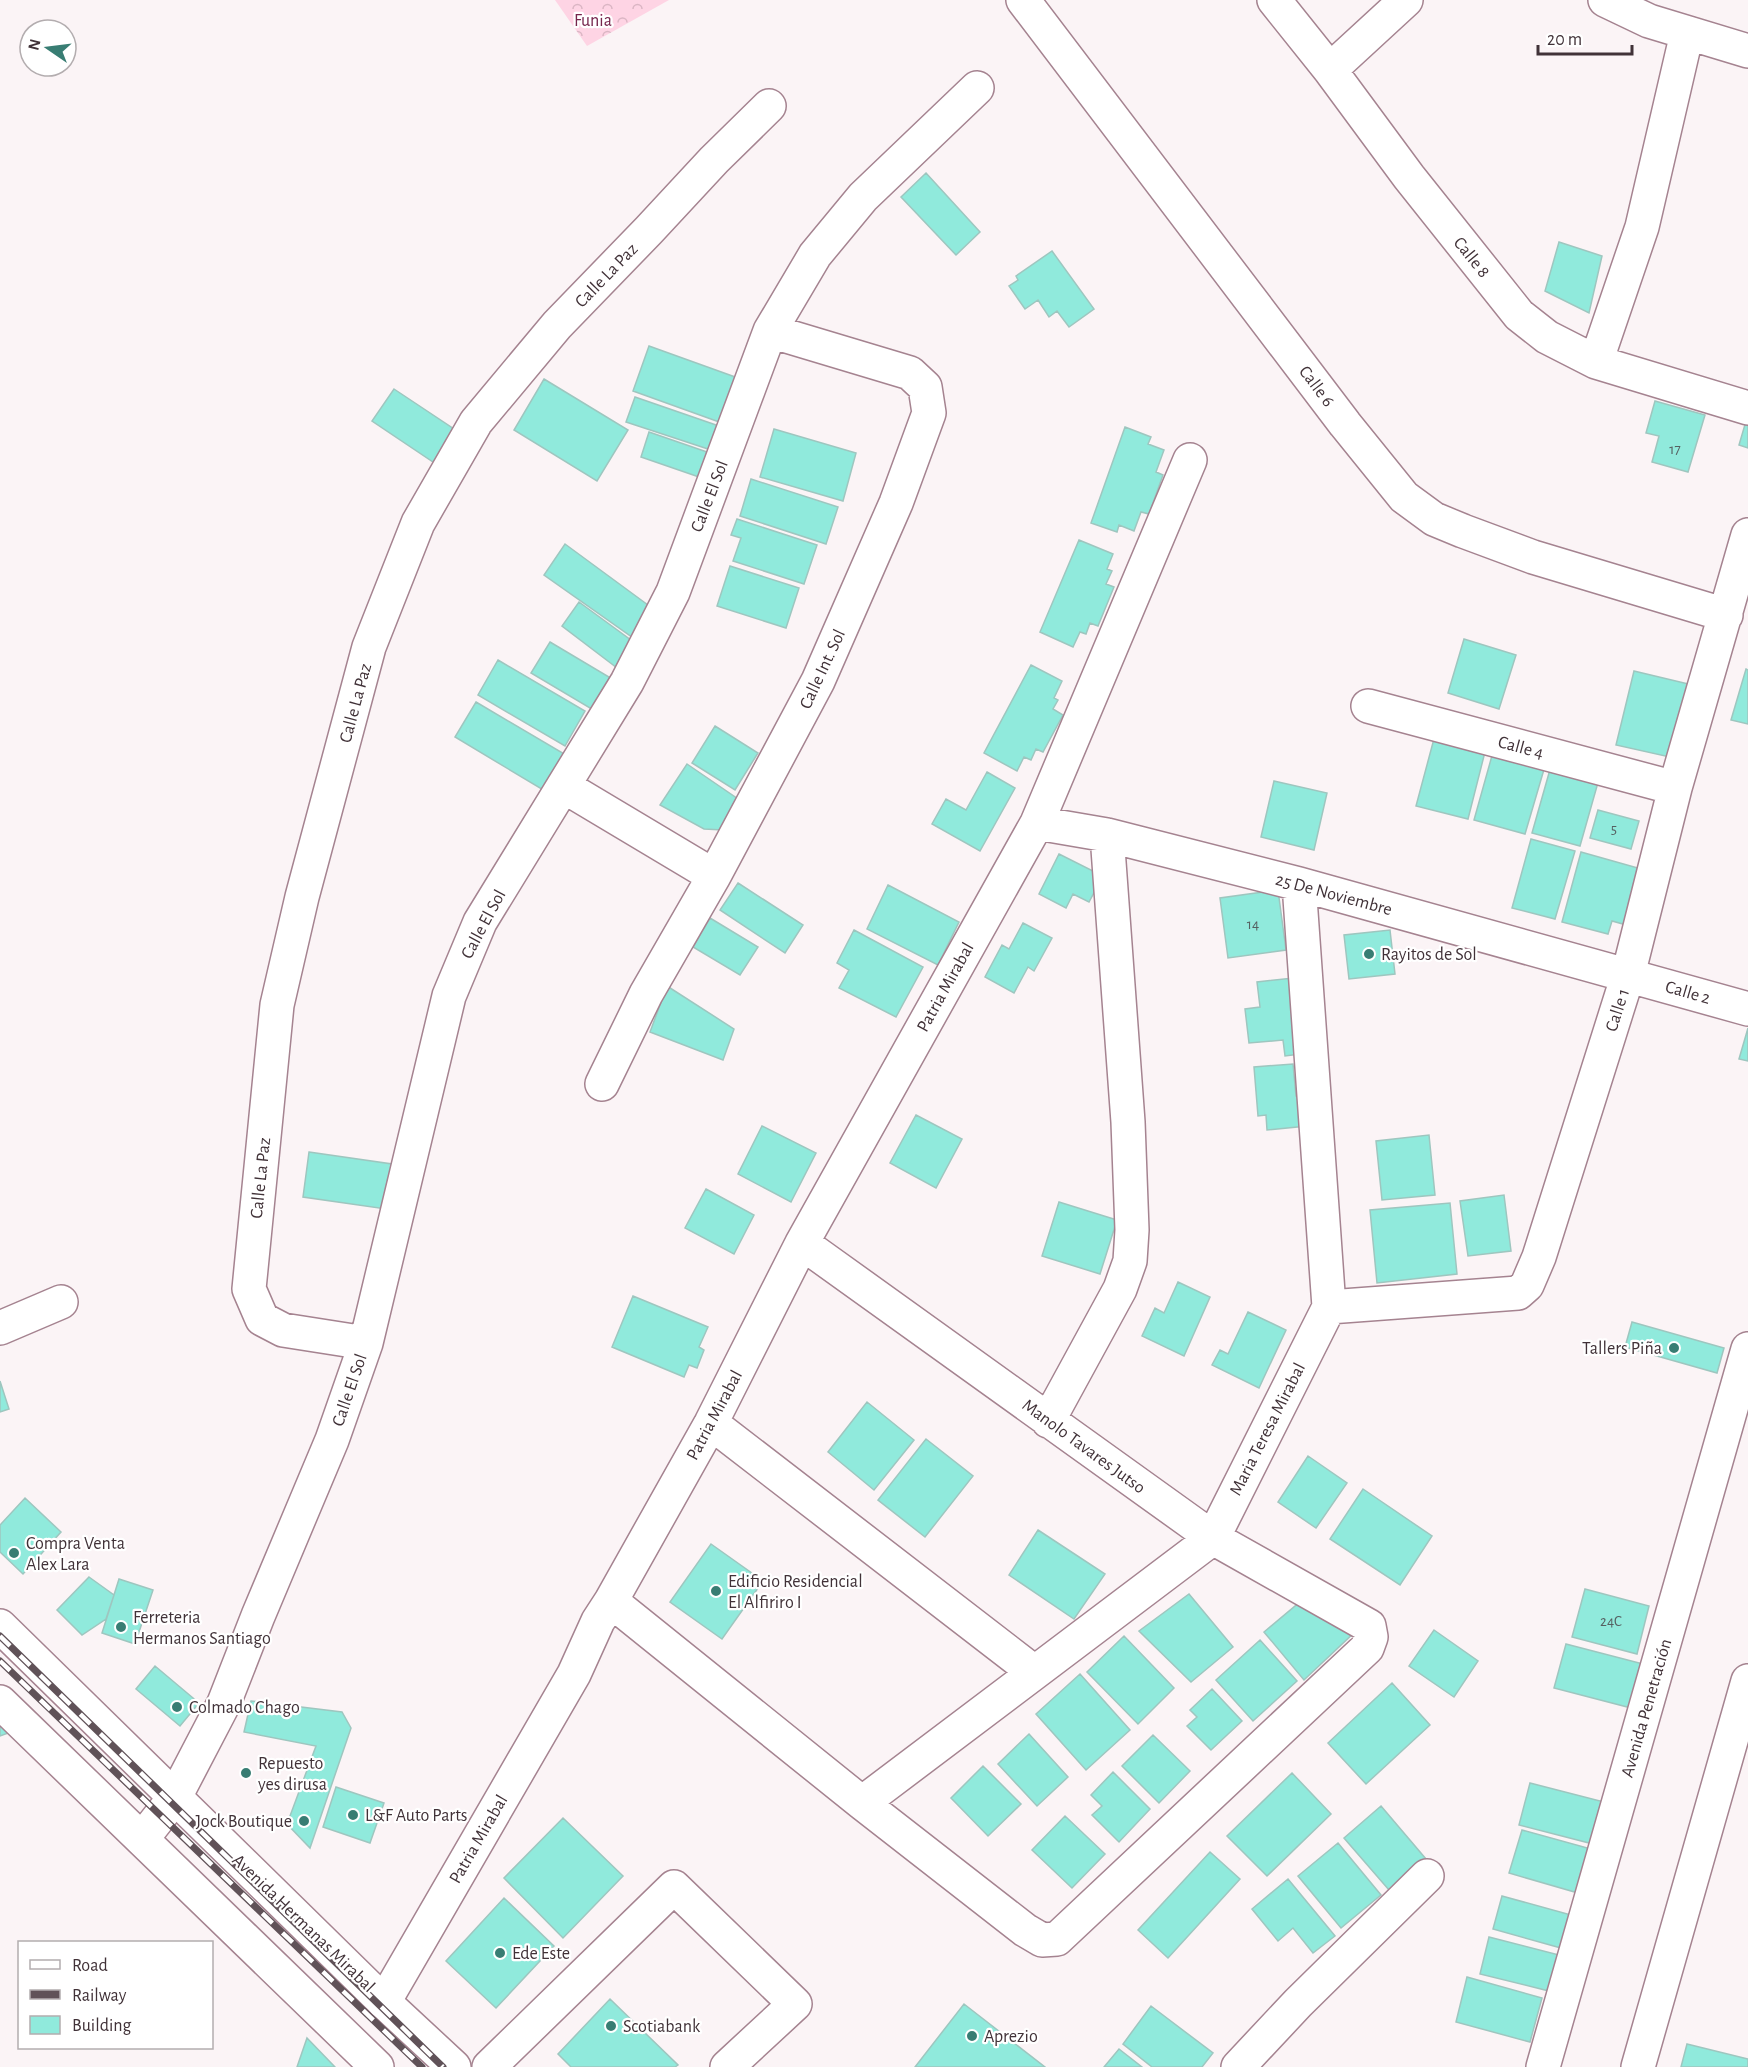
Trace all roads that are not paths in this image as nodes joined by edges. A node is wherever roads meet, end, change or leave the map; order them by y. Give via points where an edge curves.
1 (1023, 0) edge
2 (1275, 0) edge
3 (1406, 0) edge
4 (1605, 0) edge
5 (1687, 33) junction
6 (1748, 51) edge
7 (1330, 70) junction
8 (977, 88) dead end
9 (769, 106) dead end
10 (770, 332) junction
11 (1596, 362) junction
12 (1748, 408) edge
13 (1190, 460) dead end
14 (1748, 535) edge
15 (1726, 615) junction
16 (1368, 706) dead end
17 (565, 787) junction
18 (1674, 788) junction
19 (1037, 823) junction
20 (1107, 835) junction
21 (714, 876) junction
22 (1299, 884) junction
23 (1628, 975) junction
24 (1748, 1009) edge
25 (602, 1084) dead end
26 (802, 1243) junction
27 (61, 1302) dead end
28 (1329, 1307) junction
29 (0, 1328) edge
30 (366, 1343) junction
31 (1748, 1349) edge
32 (1048, 1421) junction
33 (711, 1423) junction
34 (1213, 1538) junction
35 (604, 1611) junction
36 (0, 1626) edge
37 (1034, 1672) junction
38 (1748, 1681) edge
39 (0, 1702) edge
40 (176, 1797) junction
41 (862, 1803) junction
42 (142, 1839) junction
43 (1427, 1876) dead end
44 (377, 1994) junction
45 (377, 2067) edge
46 (454, 2067) edge
47 (489, 2067) edge
48 (727, 2067) edge
49 (1238, 2067) edge
50 (1543, 2067) edge
51 (1638, 2067) edge

1 - 15 street, Calle 6 via 1404,497 1434,519 1523,554
2 - 7 street, Calle 8
3 - 7 street
4 - 5 street via 1649,21
5 - 6 street
5 - 11 street via 1642,227
7 - 11 street, Calle 8 via 1519,315 1547,337
8 - 10 street, Calle El Sol via 863,197 815,255
9 - 30 street, Calle La Paz via 557,325 476,422 418,523 369,647 277,1005 249,1289 262,1318 283,1330
10 - 17 street, Calle El Sol via 673,592 627,682
10 - 21 street, Calle Int. Sol via 910,373 925,387 929,413 896,503 818,681
11 - 12 street, Calle 8
13 - 19 street, Patria Mirabal
14 - 15 street, Calle 1
15 - 18 street, Calle 1
16 - 18 street, Calle 4
17 - 21 street
17 - 30 street, Calle El Sol via 480,922 449,996
18 - 23 street, Calle 1
19 - 20 street, 25 De Noviembre
19 - 26 street, Patria Mirabal
20 - 22 street, 25 De Noviembre
20 - 32 street via 1128,1122 1130,1262 1120,1289
21 - 25 street, Calle Int. Sol via 646,994
22 - 23 street, 25 De Noviembre
22 - 28 street
23 - 24 street, Calle 2
23 - 28 street, Calle 1 via 1539,1257 1523,1290
26 - 32 street, Manolo Tavares Jutso
26 - 33 street, Patria Mirabal
27 - 29 street
28 - 34 street, Maria Teresa Mirabal
30 - 40 street, Calle El Sol via 332,1440 224,1703
31 - 50 street, Avenida Penetración
32 - 34 street, Manolo Tavares Jutso
33 - 35 street, Patria Mirabal
33 - 37 street
34 - 37 street, Maria Teresa Mirabal
34 - 41 street, Manolo Tavares Jutso via 1369,1626 1367,1648 1057,1939 1042,1940 1025,1930
35 - 41 street
35 - 44 street, Patria Mirabal via 574,1674
36 - 40 street, Avenida Hermanas Mirabal
37 - 41 street, Maria Teresa Mirabal
38 - 51 street
39 - 42 street
40 - 42 street, Calle El Sol
40 - 44 street, Avenida Hermanas Mirabal
42 - 45 street
43 - 49 street
44 - 46 street, Avenida Hermanas Mirabal
47 - 48 street via 674,1887 795,2004

